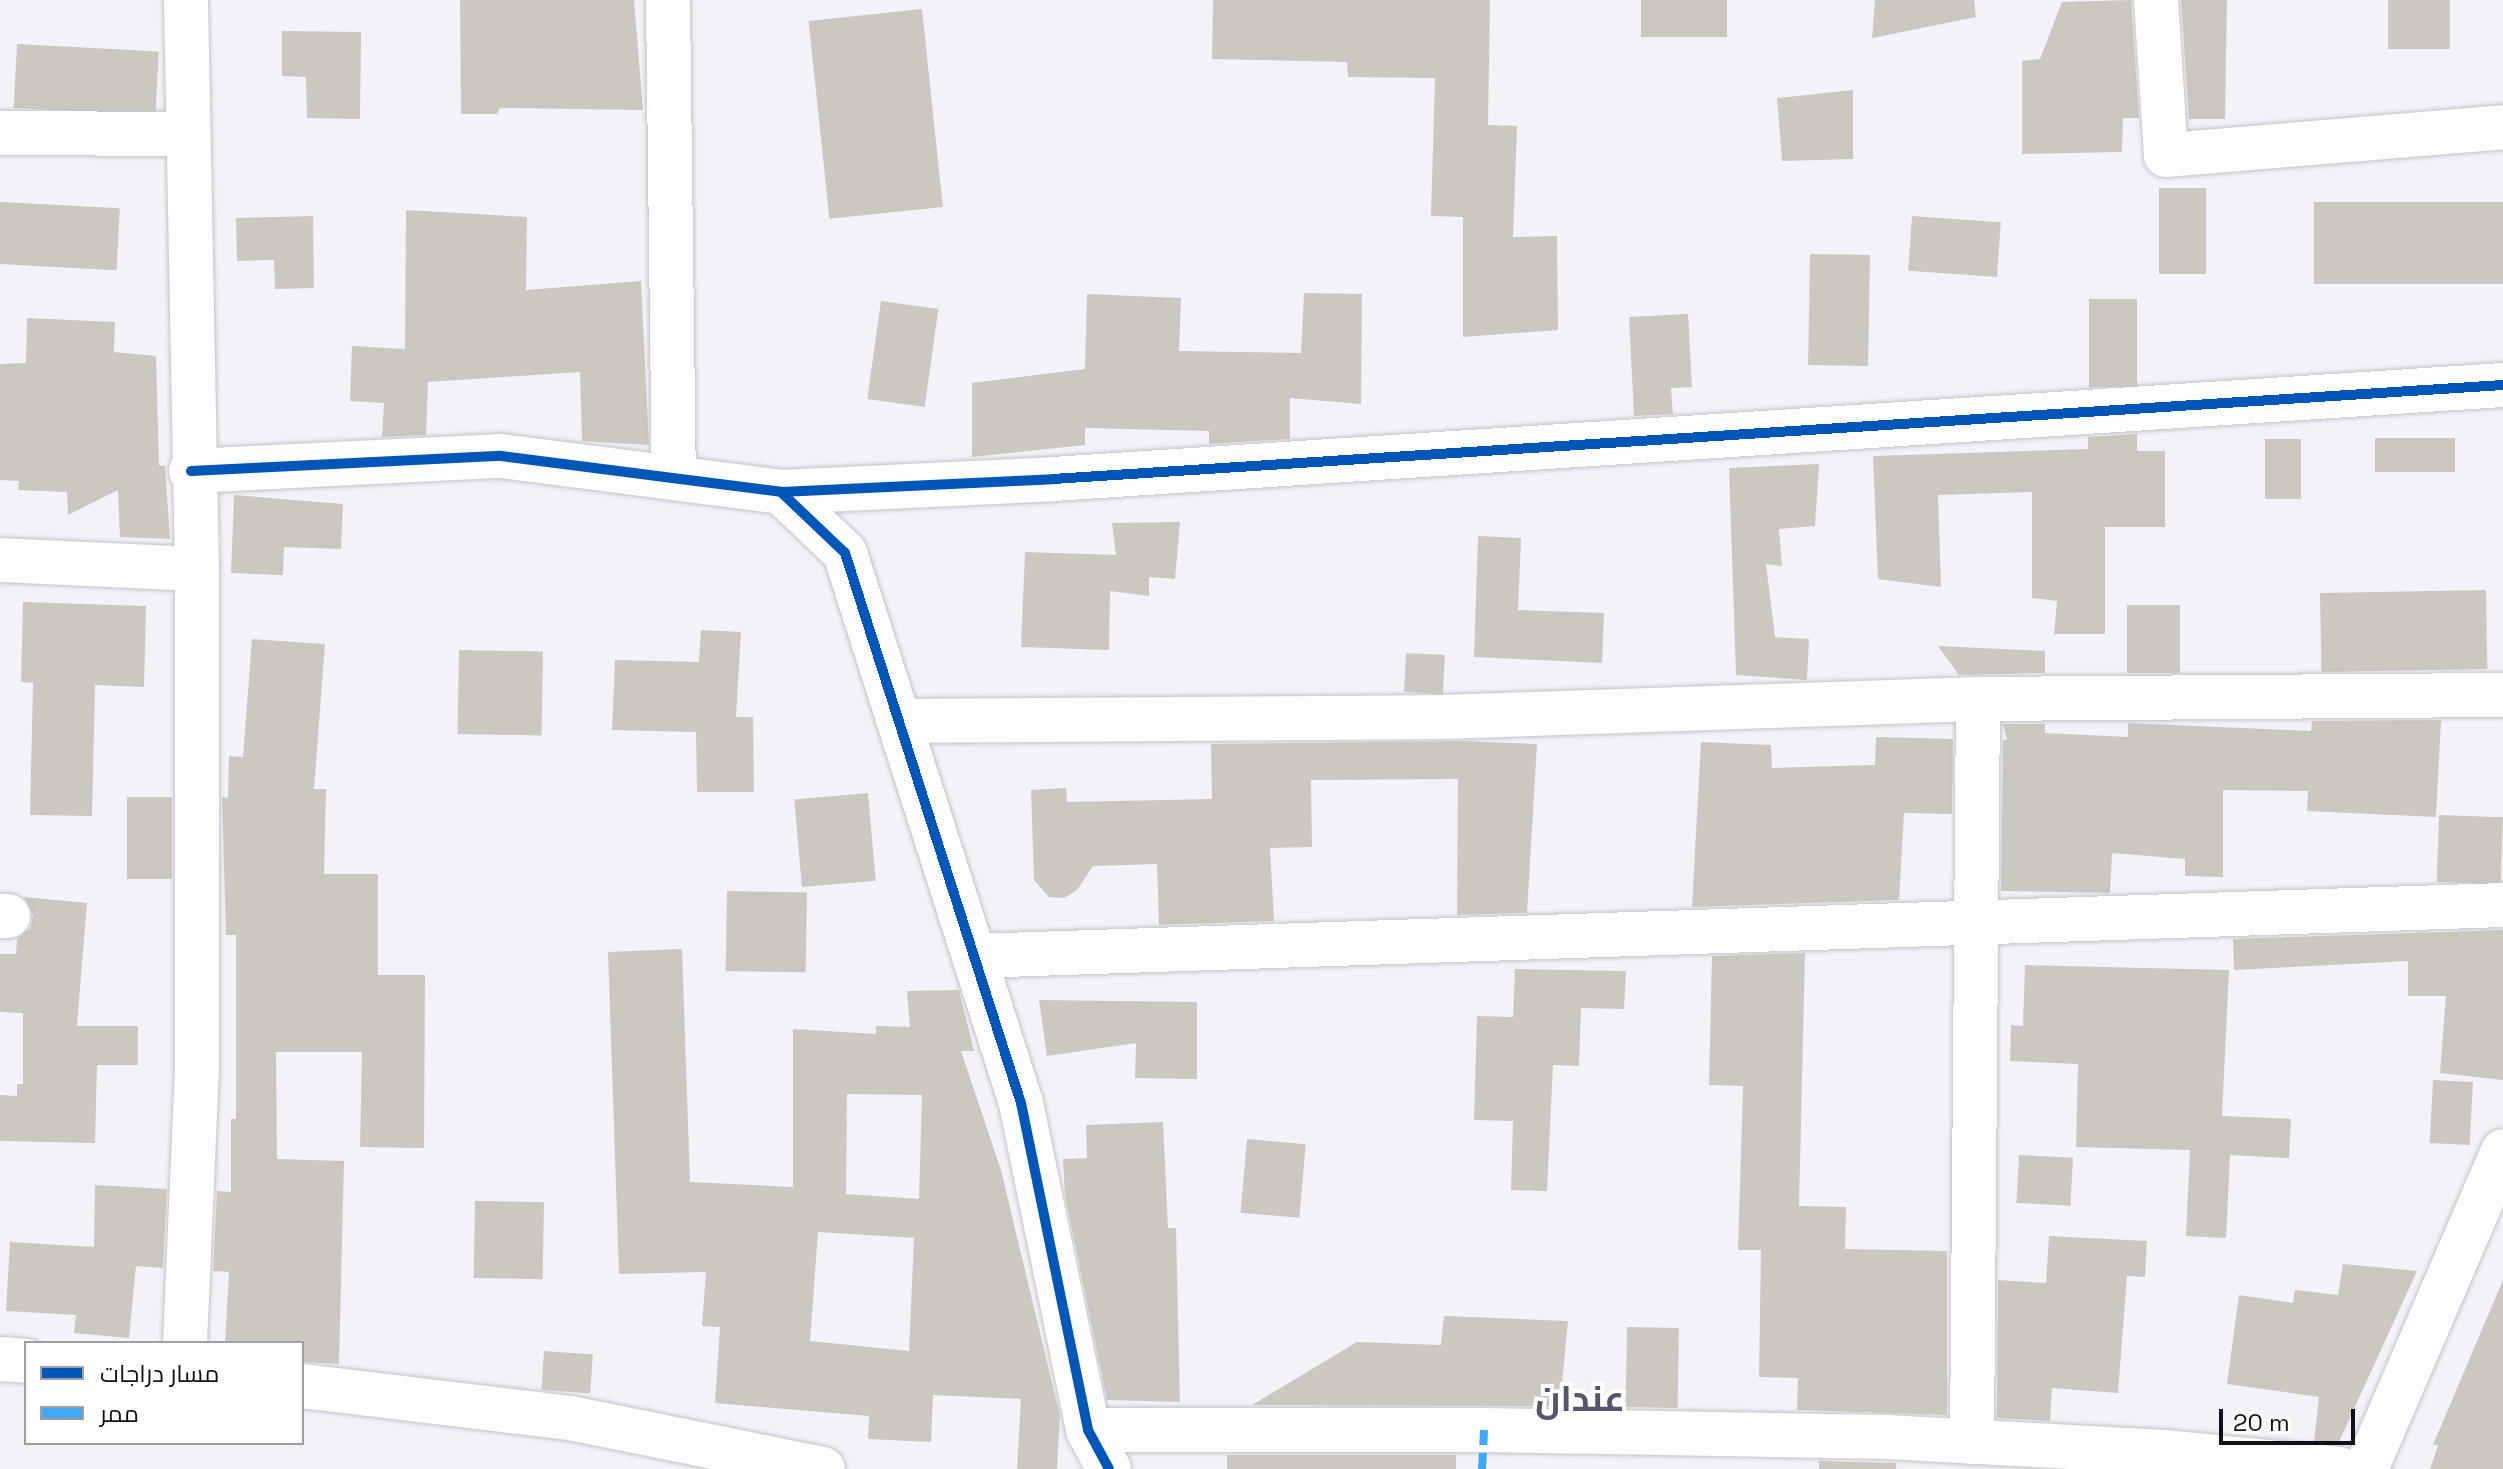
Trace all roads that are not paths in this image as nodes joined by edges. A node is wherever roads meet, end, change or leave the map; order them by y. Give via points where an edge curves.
1 (186, 0) edge
2 (668, 0) edge
3 (2156, 0) edge
4 (2503, 127) edge
5 (0, 133) edge
6 (187, 134) junction
7 (2503, 385) edge
8 (191, 471) junction
9 (674, 478) junction
10 (781, 492) junction
11 (0, 560) edge
12 (197, 569) junction
13 (2503, 695) edge
14 (1978, 699) junction
15 (899, 721) junction
16 (2503, 905) edge
17 (1975, 922) junction
18 (974, 956) junction
19 (2503, 1151) edge
20 (185, 1341) edge
21 (0, 1359) edge
22 (24, 1361) edge
23 (304, 1386) edge
24 (1088, 1430) junction
25 (1972, 1442) junction
26 (823, 1469) edge
27 (1109, 1469) edge
28 (2339, 1469) edge
29 (2366, 1469) edge

1 - 6 street
2 - 9 street
3 - 4 street via 2166,155
5 - 6 street
6 - 8 street
7 - 10 street
8 - 9 street via 501,456
8 - 12 street
9 - 10 street
10 - 15 street via 845,553
11 - 12 street
12 - 20 street via 197,1072
13 - 14 street
14 - 15 street via 1441,717
14 - 17 street
15 - 18 street
16 - 17 street
17 - 18 street
17 - 25 street
18 - 24 street via 1021,1103
19 - 29 street
21 - 22 street
23 - 26 street via 570,1418
24 - 25 street via 1484,1430
24 - 27 street
25 - 28 street via 2164,1452

